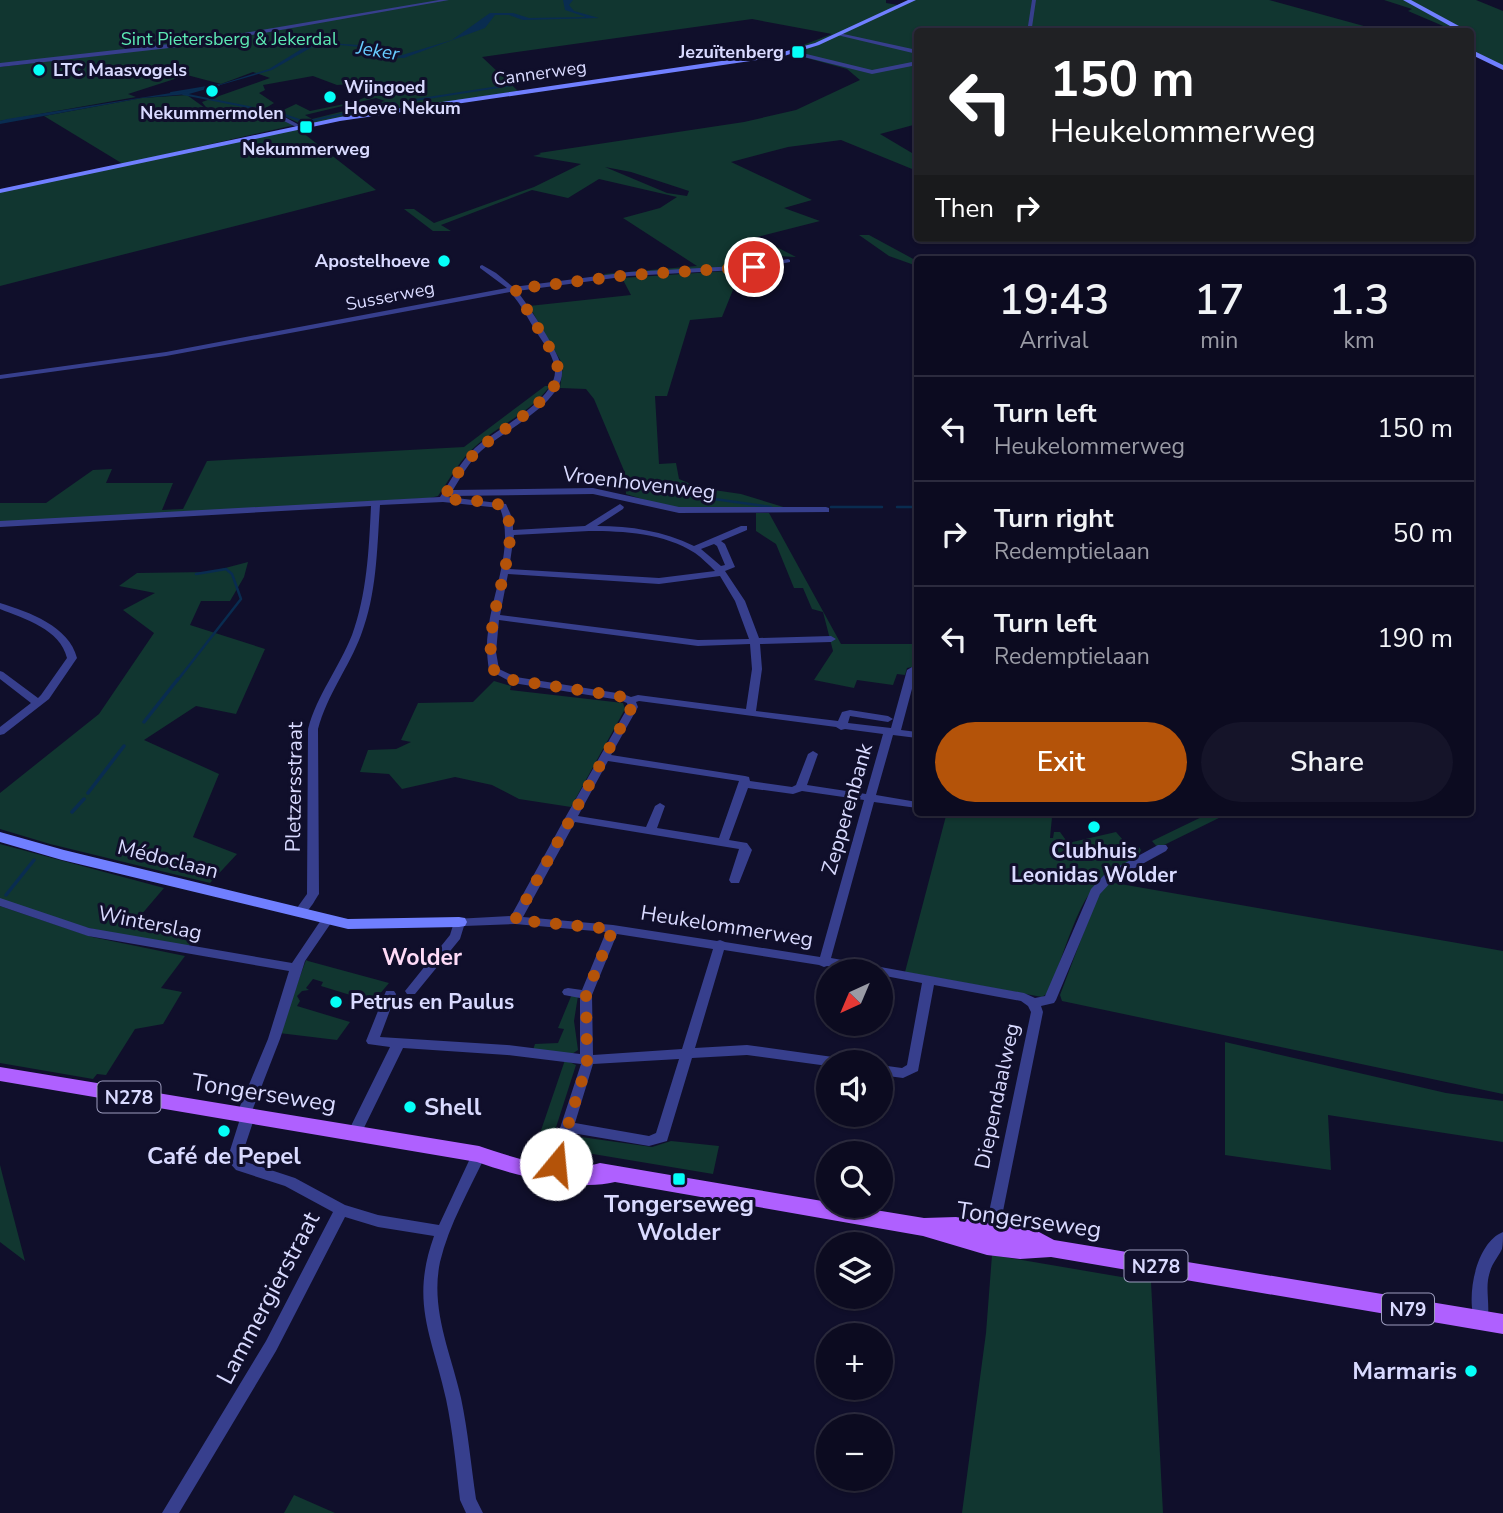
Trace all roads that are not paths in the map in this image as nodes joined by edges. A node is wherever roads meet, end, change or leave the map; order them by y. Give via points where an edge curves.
1 (447, 0) edge
2 (914, 0) edge
3 (1034, 0) edge
4 (1406, 0) edge
5 (1029, 28) edge
6 (1459, 28) edge
7 (839, 34) junction
8 (914, 51) edge
9 (790, 52) junction
10 (1474, 53) edge
11 (0, 65) edge
12 (914, 65) edge
13 (1503, 68) edge
14 (269, 116) dead end
15 (300, 127) junction
16 (0, 191) edge
17 (788, 261) dead end
18 (482, 267) dead end
19 (515, 289) junction
20 (0, 377) edge
21 (445, 496) junction
22 (376, 502) junction
23 (620, 507) dead end
24 (826, 510) dead end
25 (0, 524) edge
26 (744, 528) dead end
27 (585, 530) junction
28 (510, 533) junction
29 (714, 541) junction
30 (696, 548) junction
31 (503, 571) junction
32 (722, 571) junction
33 (0, 606) edge
34 (495, 617) junction
35 (831, 639) dead end
36 (757, 643) junction
37 (912, 670) dead end
38 (0, 674) edge
39 (631, 701) junction
40 (38, 703) junction
41 (750, 715) junction
42 (888, 719) dead end
43 (841, 726) junction
44 (0, 732) edge
45 (888, 733) junction
46 (914, 735) edge
47 (813, 754) dead end
48 (607, 758) junction
49 (744, 784) junction
50 (801, 788) junction
51 (870, 798) junction
52 (914, 805) edge
53 (660, 806) dead end
54 (570, 818) junction
55 (650, 831) junction
56 (0, 837) edge
57 (723, 842) junction
58 (1162, 848) dead end
59 (735, 880) dead end
60 (0, 902) edge
61 (300, 912) junction
62 (327, 920) junction
63 (515, 920) junction
64 (459, 922) junction
65 (613, 929) junction
66 (720, 944) junction
67 (825, 959) edge
68 (816, 962) edge
69 (296, 968) junction
70 (893, 974) edge
71 (929, 979) junction
72 (411, 991) dead end
73 (568, 992) dead end
74 (390, 994) dead end
75 (586, 995) junction
76 (1033, 1003) junction
77 (398, 1044) junction
78 (688, 1052) junction
79 (816, 1059) edge
80 (587, 1060) junction
81 (893, 1072) edge
82 (0, 1074) edge
83 (246, 1117) junction
84 (567, 1128) junction
85 (354, 1135) junction
86 (478, 1154) junction
87 (555, 1166) junction
88 (341, 1210) junction
89 (443, 1232) junction
90 (991, 1238) junction
91 (1503, 1238) edge
92 (1251, 1282) joint
93 (1481, 1320) junction
94 (1503, 1324) edge
95 (170, 1513) edge
96 (475, 1513) edge

1 - 11 street via 184,45
2 - 7 main road, Cannerweg
3 - 5 street
4 - 6 main road
7 - 8 street
7 - 9 main road, Cannerweg
9 - 12 street via 872,72
9 - 15 main road, Cannerweg
10 - 13 main road
14 - 15 street
15 - 16 main road, Cannerweg
17 - 19 street, Susserweg
18 - 19 street
19 - 20 street, Susserweg via 166,354
19 - 21 street via 555,357 557,383 534,408 478,449
21 - 22 street
21 - 24 street, Vroenhovenweg via 593,491 680,510
21 - 28 street via 498,503 507,511
22 - 25 street
22 - 61 street, Pletzersstraat via 365,609 342,666 319,705 313,729 313,894
23 - 27 street
26 - 29 street
27 - 28 street
27 - 30 street via 658,533
28 - 31 street
29 - 30 street
29 - 32 street via 721,544 730,567
30 - 32 street
31 - 32 street via 659,581
31 - 34 street
32 - 36 street
33 - 40 street via 60,636 71,650 66,670
34 - 36 street via 698,643
34 - 39 street via 492,663 502,676
35 - 36 street
36 - 41 street via 759,676
37 - 45 street, Zepperenbank via 896,730
38 - 40 street
39 - 41 street via 638,698
39 - 48 street via 633,709
40 - 44 street
41 - 43 street
42 - 43 street via 850,713
43 - 45 street
45 - 46 street
45 - 51 street, Zepperenbank
47 - 50 street
48 - 49 street via 746,779
48 - 54 street
49 - 50 street via 793,791
49 - 57 street
50 - 51 street
51 - 52 street
51 - 67 street, Zepperenbank
53 - 55 street
54 - 55 street
54 - 63 street
55 - 57 street
56 - 61 main road, Médoclaan
57 - 59 street via 746,849
58 - 76 street, Diependaalweg via 1109,877 1095,892 1050,1000
60 - 69 street, Winterslag via 88,932
61 - 62 main road, Médoclaan
62 - 64 main road, Heukelommerweg via 363,926
62 - 69 street via 306,945
63 - 64 street, Heukelommerweg
63 - 65 street, Heukelommerweg
64 - 72 street via 456,936
65 - 66 street, Heukelommerweg
65 - 75 street
66 - 68 street, Heukelommerweg
66 - 78 street
69 - 83 street
70 - 71 street, Heukelommerweg
71 - 76 street, Heukelommerweg via 1027,998
71 - 81 street via 913,1068
73 - 75 street
74 - 77 street via 372,1041
75 - 80 street
76 - 90 street, Diependaalweg via 1037,1012
77 - 80 street
77 - 85 street
78 - 79 street via 755,1050
78 - 80 street
78 - 84 street via 665,1133 659,1139
80 - 84 street
82 - 83 main road, Tongerseweg / N278
83 - 85 main road, Tongerseweg / N278
83 - 88 street, Lammergierstraat via 233,1156 237,1163 290,1182
84 - 87 street
85 - 86 main road, Tongerseweg / N278
86 - 87 main road, Tongerseweg / N278 via 495,1161
86 - 89 street
87 - 90 main road, Tongerseweg / N278 via 587,1177 610,1175 924,1227 954,1238
88 - 89 street via 378,1222
88 - 95 street, Lammergierstraat via 271,1346
89 - 96 street via 433,1264 430,1316 451,1387 468,1500
90 - 92 main road, Tongerseweg / N278 via 1038,1251 1051,1248
91 - 93 street via 1477,1284
92 - 93 main road, N79
93 - 94 main road, N79

